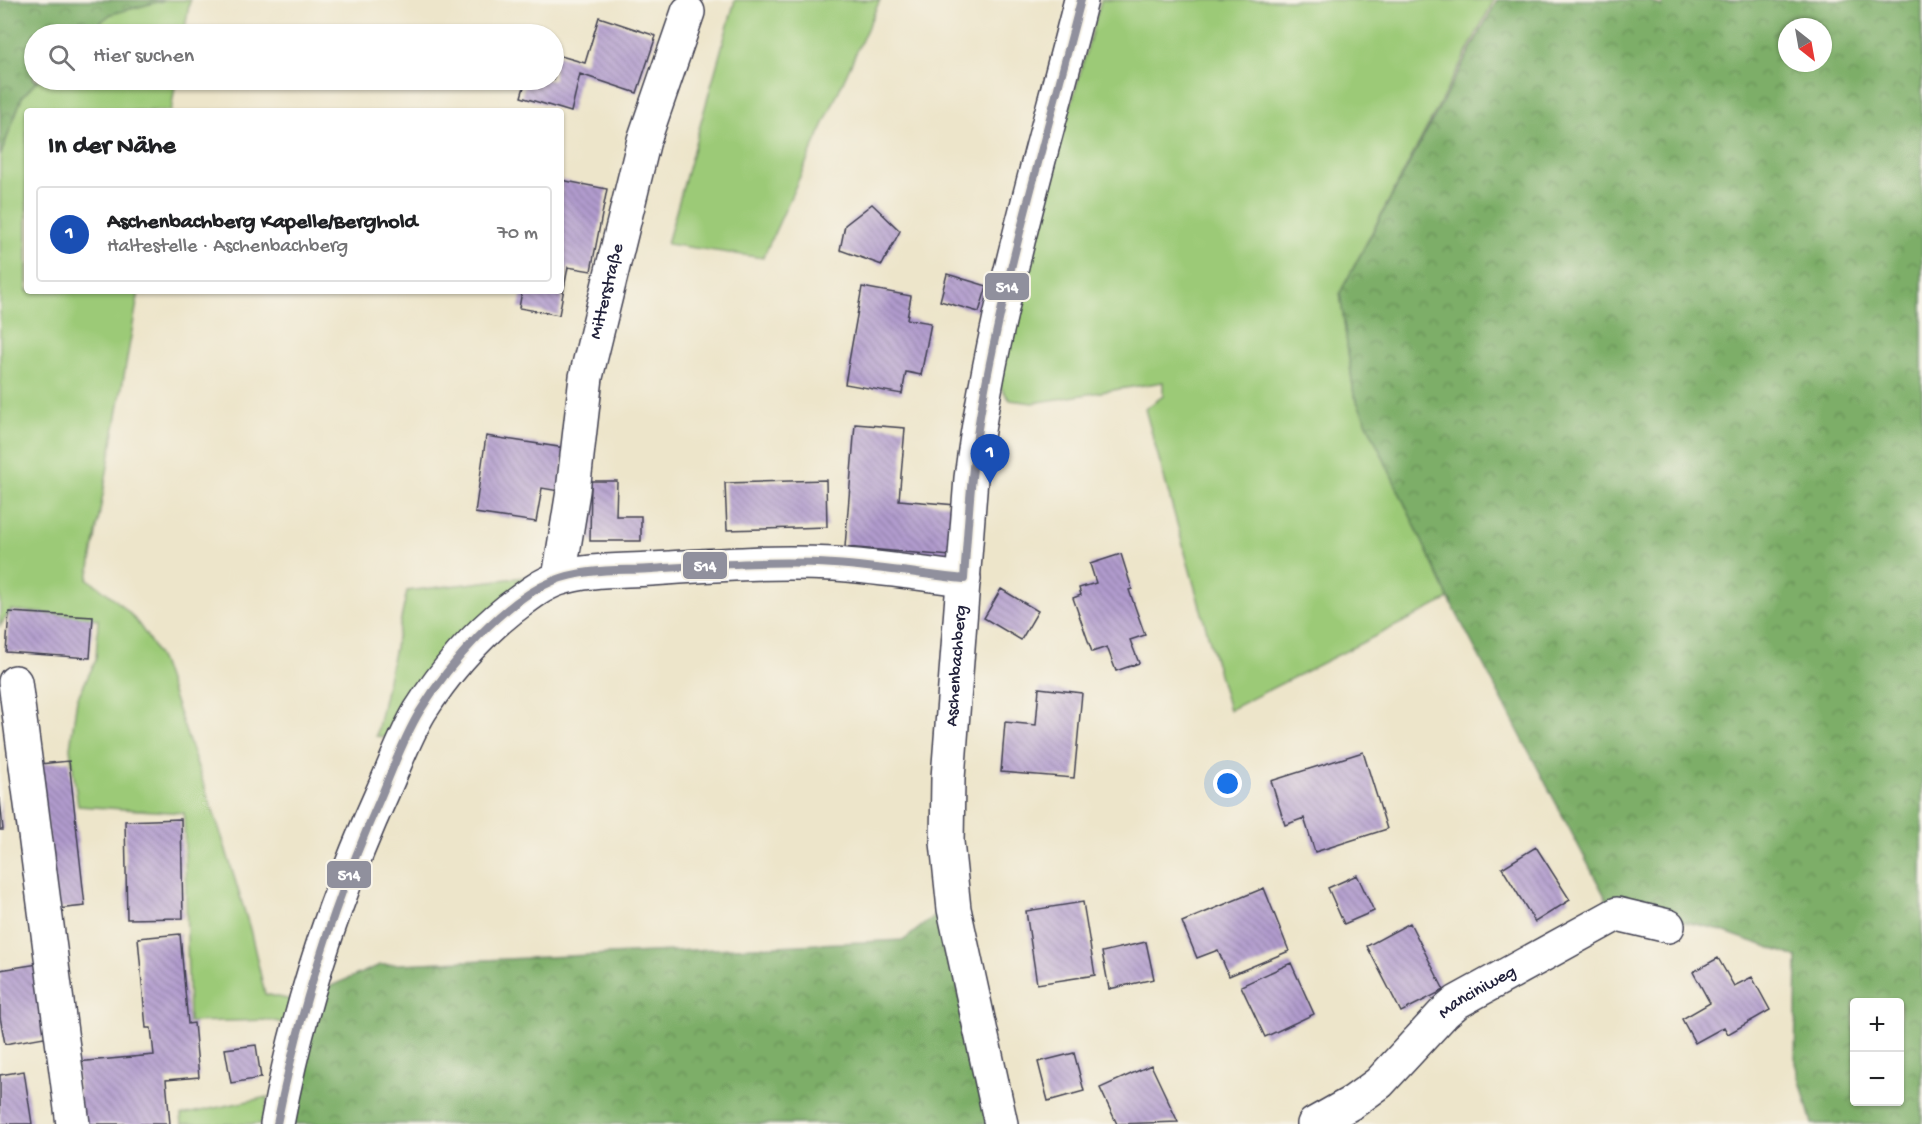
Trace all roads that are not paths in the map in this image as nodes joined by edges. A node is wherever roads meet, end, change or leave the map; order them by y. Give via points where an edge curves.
1 (1081, 0) edge
2 (688, 12) dead end
3 (559, 578) junction
4 (964, 579) junction
5 (15, 682) dead end
6 (1668, 926) dead end
7 (73, 1124) edge
8 (277, 1124) edge
9 (1001, 1124) edge
10 (1314, 1124) edge

1 - 4 street, Aschenbachberg via 1003,306 980,415
2 - 3 street, Mitterstraße via 644,140 586,377
3 - 4 street via 785,563 835,564
3 - 8 street via 539,587 490,626 420,711 354,855 303,1014
4 - 9 street, Aschenbachberg via 948,778 947,842 954,909
5 - 7 street
6 - 10 street, Manciniweg via 1617,914 1494,980 1444,1013 1379,1083

